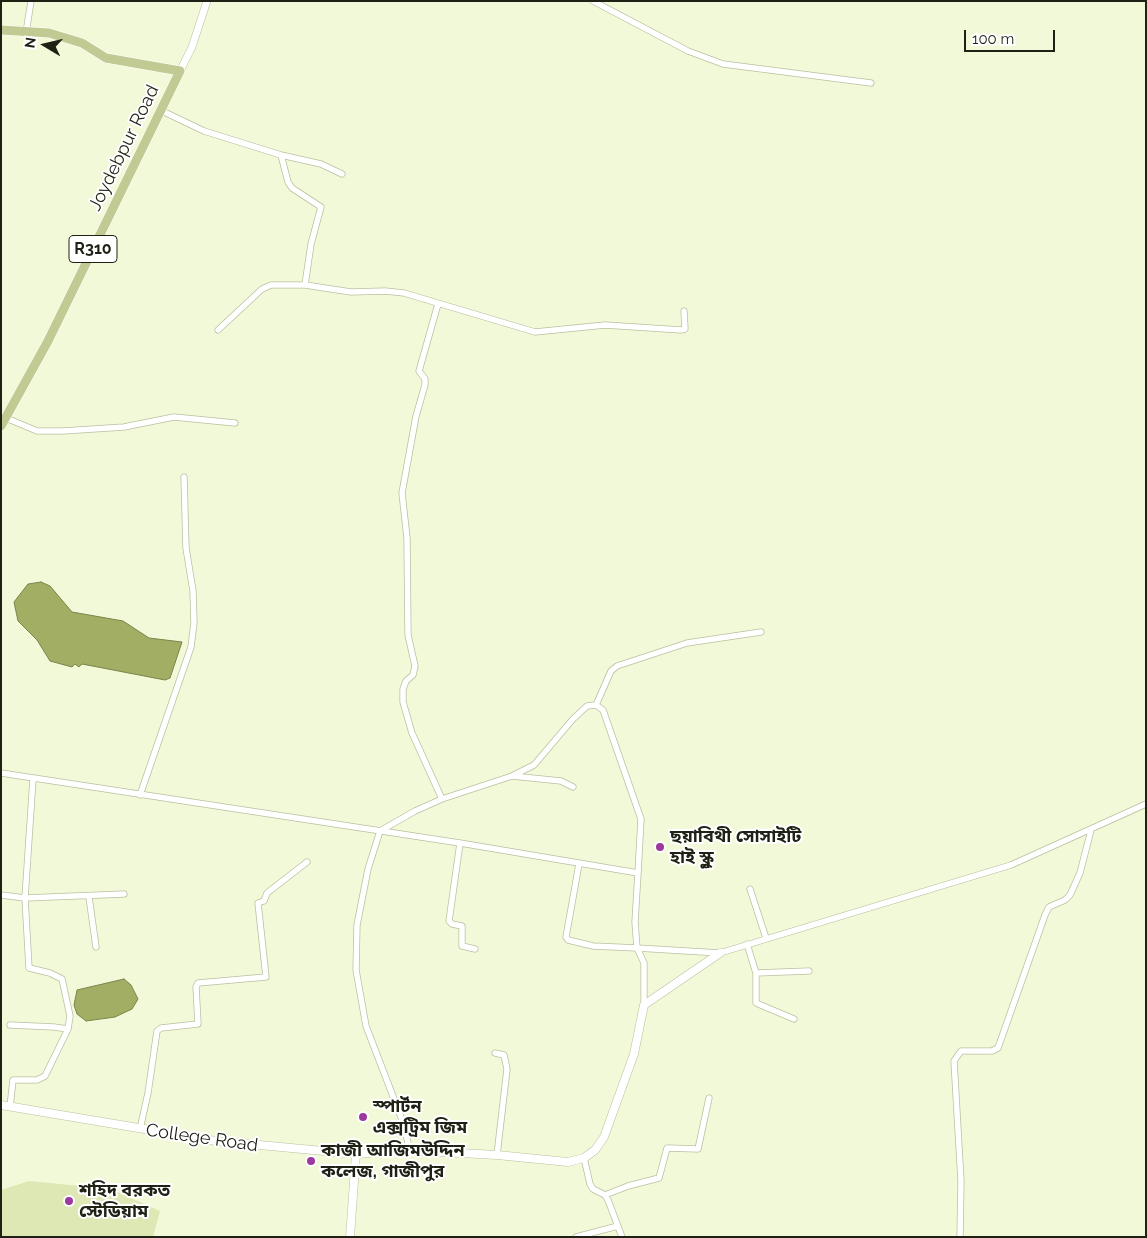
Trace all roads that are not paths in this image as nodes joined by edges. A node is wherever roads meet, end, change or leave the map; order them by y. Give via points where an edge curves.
1 (30, 1) edge
2 (207, 1) edge
3 (593, 1) edge
4 (1, 30) edge
5 (26, 32) junction
6 (180, 71) junction
7 (871, 83) dead end
8 (160, 110) junction
9 (281, 155) junction
10 (342, 174) dead end
11 (306, 285) junction
12 (438, 304) junction
13 (684, 311) dead end
14 (218, 330) dead end
15 (4, 422) edge
16 (234, 423) dead end
17 (184, 477) dead end
18 (761, 632) dead end
19 (596, 705) junction
20 (1, 773) edge
21 (512, 776) junction
22 (33, 779) junction
23 (573, 787) dead end
24 (140, 795) junction
25 (442, 799) junction
26 (1146, 804) edge
27 (1091, 830) junction
28 (380, 831) junction
29 (460, 843) junction
30 (307, 862) dead end
31 (579, 864) junction
32 (638, 874) junction
33 (750, 889) dead end
34 (124, 894) dead end
35 (1, 895) edge
36 (89, 897) junction
37 (25, 898) junction
38 (766, 938) junction
39 (747, 944) junction
40 (96, 947) dead end
41 (637, 948) junction
42 (474, 949) dead end
43 (720, 953) junction
44 (809, 971) dead end
45 (756, 973) junction
46 (644, 1005) junction
47 (794, 1019) dead end
48 (10, 1025) dead end
49 (68, 1029) junction
50 (495, 1053) dead end
51 (709, 1098) dead end
52 (1, 1105) edge
53 (10, 1107) junction
54 (140, 1129) junction
55 (404, 1150) junction
56 (356, 1154) junction
57 (497, 1155) junction
58 (584, 1158) junction
59 (605, 1195) junction
60 (618, 1226) junction
61 (350, 1237) edge
62 (576, 1237) edge
63 (622, 1237) edge
64 (960, 1237) edge

1 - 5 street
2 - 6 street via 192,47
3 - 7 street via 688,51 724,64
4 - 5 main road
5 - 6 main road via 48,33 82,43 106,58
6 - 8 main road, Joydebpur Road / R310
8 - 9 street via 204,131
8 - 15 main road, Joydebpur Road / R310 via 48,341
9 - 10 street via 321,164
9 - 11 street via 292,188 321,207 311,244
11 - 12 street via 351,292 385,290
11 - 14 street via 271,285 262,289
12 - 13 street via 535,332 605,325 681,330 685,329
12 - 25 street via 419,371 425,385 402,493 408,538 408,635 415,666 403,689 403,702 412,733
15 - 16 street via 37,430 63,431 124,427 174,417
17 - 24 street via 186,548 194,591 192,639
18 - 19 street via 687,643 617,666 611,671
19 - 21 street via 587,706 573,719 534,765
19 - 32 street via 603,710 641,820
20 - 22 street
21 - 23 street via 561,781
21 - 25 street
22 - 24 street
22 - 37 street
24 - 28 street
25 - 28 street via 415,810
26 - 27 street
27 - 38 street via 1011,865
27 - 64 street via 1080,873 1070,895 1049,907 1045,915 998,1048 992,1051 961,1051 954,1061 961,1182
28 - 29 street
28 - 55 street via 368,869 357,925 356,970 366,1026 404,1125 408,1143
29 - 31 street
29 - 42 street via 449,921 462,926 462,946
30 - 54 street via 258,903 266,977 198,983 200,1022 157,1031
31 - 32 street
31 - 41 street via 568,940 593,946
32 - 41 street via 634,922
33 - 38 street
34 - 36 street
35 - 37 street
36 - 37 street
36 - 40 street
37 - 49 street via 29,968 62,979 70,1016
38 - 39 street
39 - 43 street
39 - 45 street
41 - 43 street
41 - 46 street via 644,963
43 - 46 main road
44 - 45 street
45 - 47 street via 756,1003
46 - 58 main road via 634,1054 604,1137
48 - 49 street
49 - 53 street via 45,1076 37,1080 13,1080
50 - 57 street via 504,1056 507,1069
51 - 59 street via 698,1149 667,1148 659,1178
52 - 53 main road, College Road
53 - 54 main road, College Road
54 - 56 main road, College Road via 216,1141
55 - 56 main road, College Road
55 - 57 main road, College Road
56 - 61 main road
57 - 58 main road, College Road via 568,1162
58 - 59 street via 590,1184
59 - 60 street
60 - 62 street
60 - 63 street

